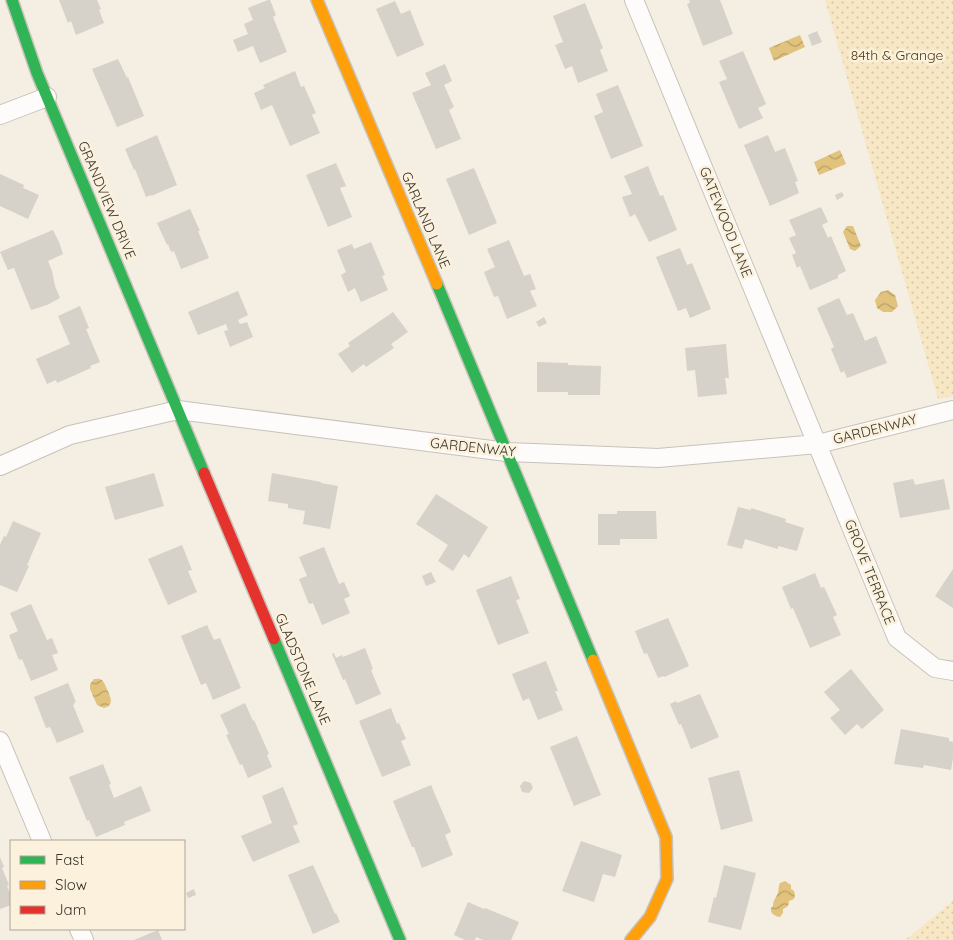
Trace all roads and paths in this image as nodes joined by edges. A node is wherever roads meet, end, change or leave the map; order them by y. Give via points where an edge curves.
1 (12, 0) edge
2 (317, 0) edge
3 (634, 0) edge
4 (47, 97) junction
5 (0, 115) edge
6 (178, 410) junction
7 (953, 410) edge
8 (818, 444) junction
9 (507, 452) junction
10 (0, 466) edge
11 (953, 671) edge
12 (0, 740) edge
13 (42, 840) edge
14 (400, 940) edge
15 (631, 940) edge

1 - 4 street, GRANDVIEW DRIVE
2 - 9 street, GARLAND LANE
3 - 8 street, GATEWOOD LANE
4 - 5 street
4 - 6 street, GRANDVIEW DRIVE
6 - 9 street, GARDENWAY
6 - 10 street, GARDENWAY via 70,435
6 - 14 street, GLADSTONE LANE
7 - 8 street, GARDENWAY
8 - 9 street, GARDENWAY via 658,458
8 - 11 street, GROVE TERRACE via 897,638 935,668
9 - 15 street via 666,836 667,879 650,917
12 - 13 street

